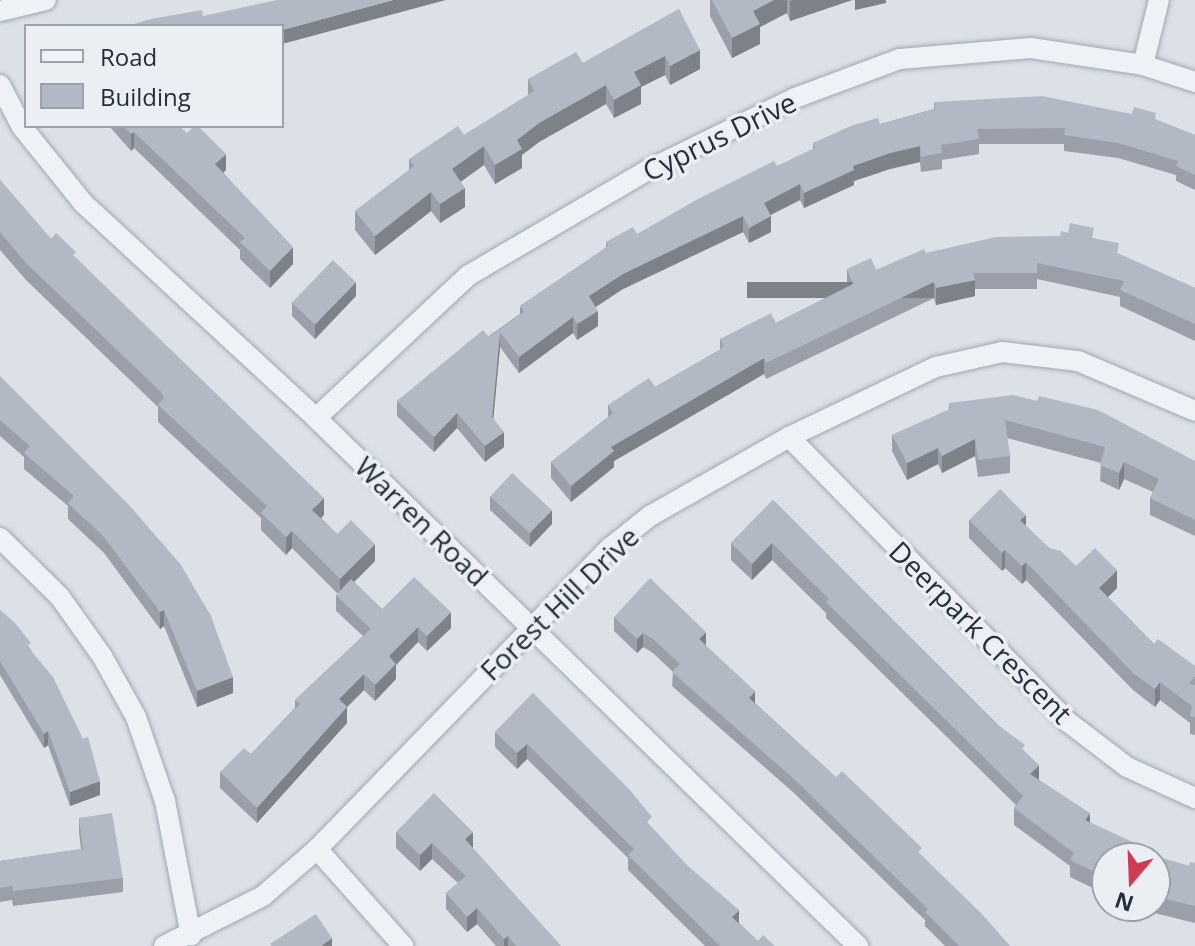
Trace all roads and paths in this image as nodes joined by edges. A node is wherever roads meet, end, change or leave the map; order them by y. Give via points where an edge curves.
1 (46, 0) edge
2 (1159, 0) edge
3 (0, 11) edge
4 (1143, 65) junction
5 (1195, 82) edge
6 (0, 85) edge
7 (1195, 411) edge
8 (316, 418) junction
9 (789, 437) junction
10 (0, 538) edge
11 (531, 628) junction
12 (1195, 798) edge
13 (317, 849) junction
14 (191, 936) junction
15 (164, 946) edge
16 (403, 946) edge
17 (858, 946) edge

1 - 3 street
2 - 4 street
4 - 5 street, Cyprus Drive
4 - 8 street, Cyprus Drive via 1031,48 900,59 795,98 648,170 469,275
6 - 8 street, Warren Road via 22,127 83,203
7 - 9 street, Forest Hill Drive via 1078,361 1002,352 936,367
8 - 11 street, Warren Road
9 - 11 street, Forest Hill Drive via 650,516 611,547
9 - 12 street, Deerpark Crescent via 1068,722 1127,767
10 - 14 street via 60,597 136,717 165,801
11 - 13 street, Forest Hill Drive
11 - 17 street, Warren Road
13 - 14 street, Forest Hill Drive via 263,896
13 - 16 street
14 - 15 street, Forest Hill Drive

